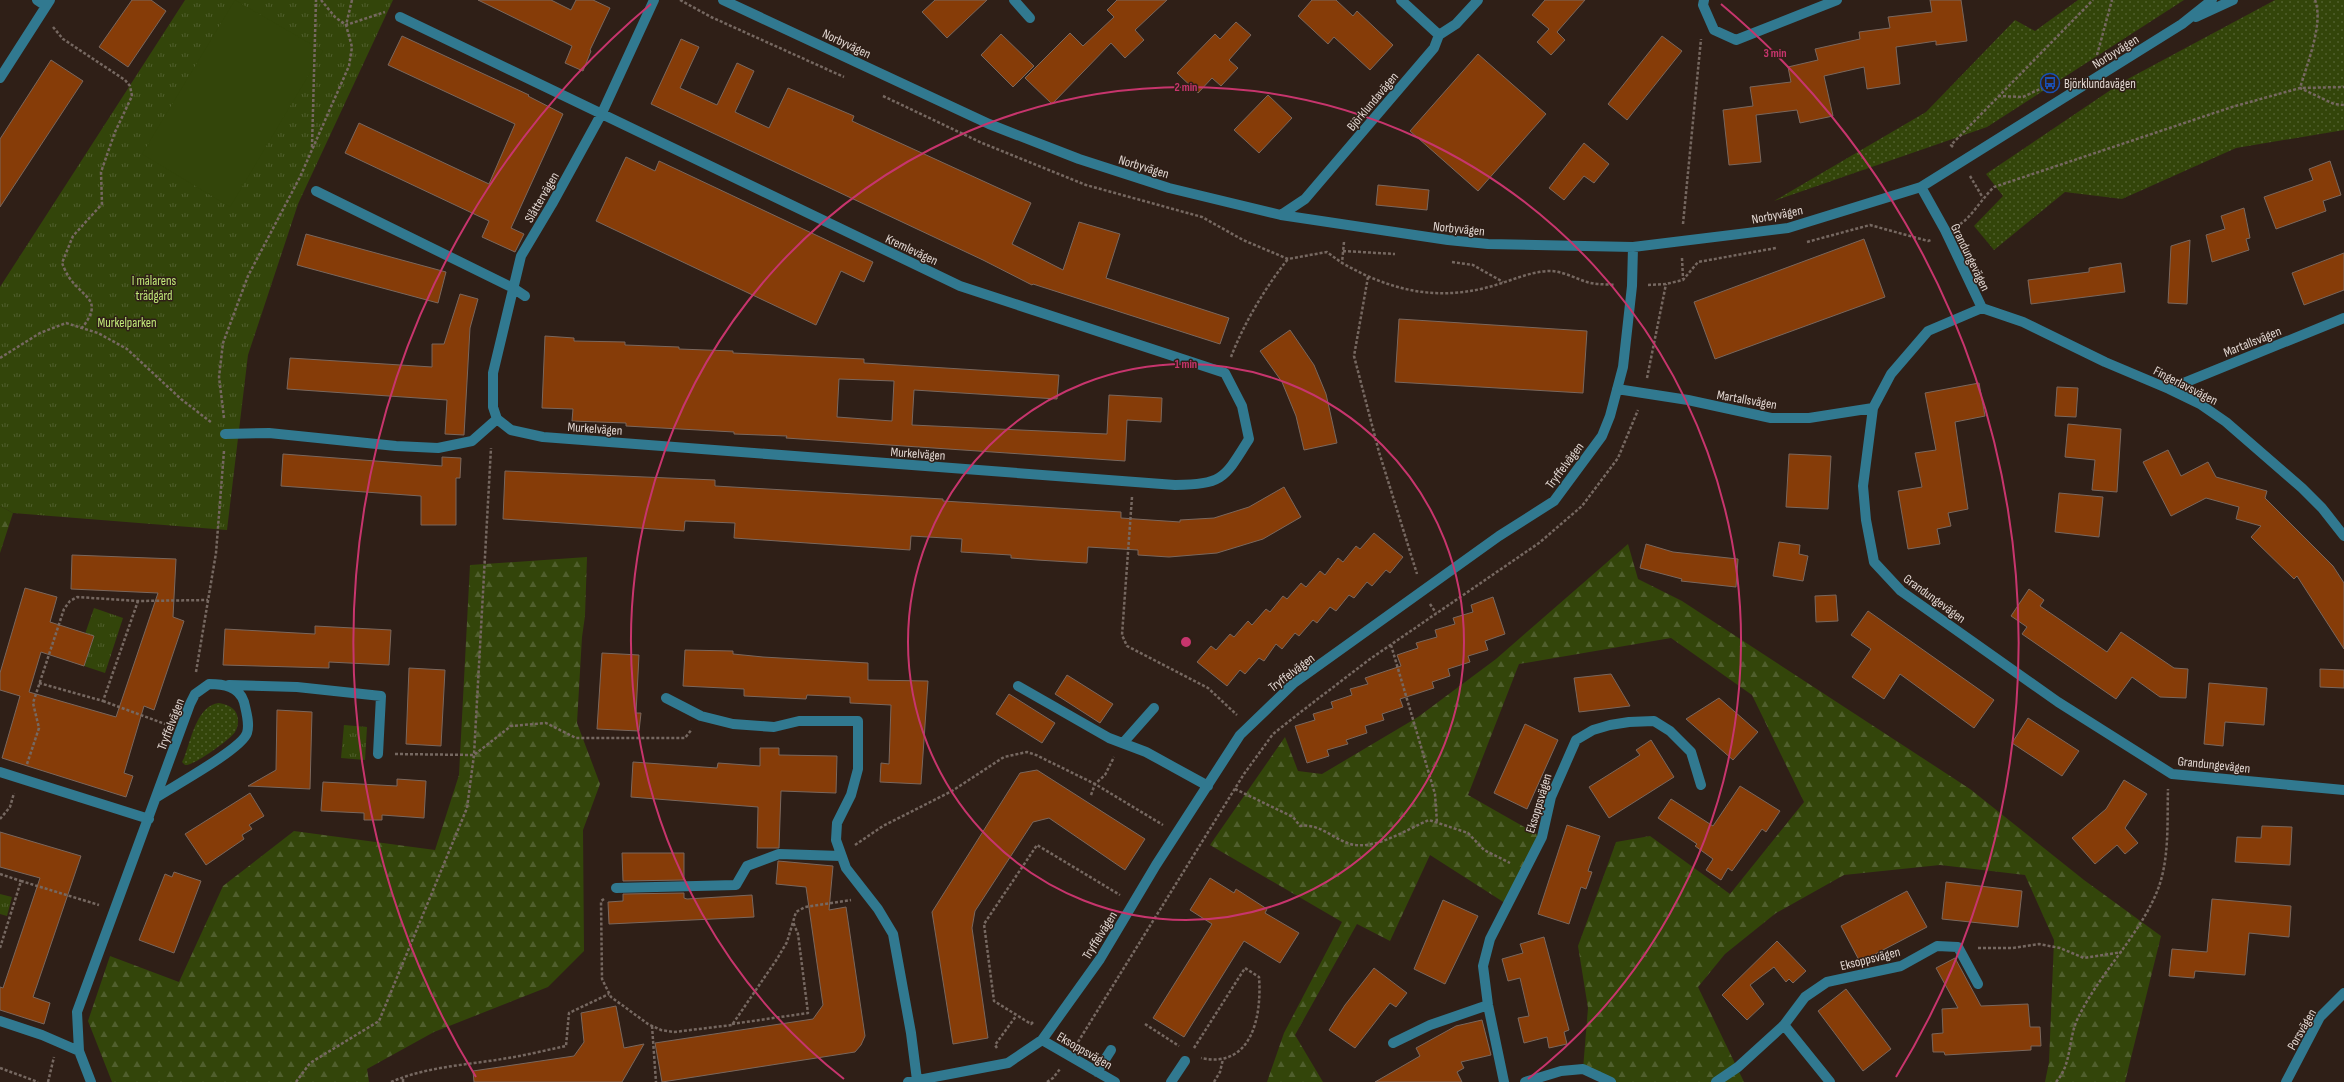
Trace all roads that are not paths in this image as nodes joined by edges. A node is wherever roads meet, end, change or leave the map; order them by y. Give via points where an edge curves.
1 (37, 0) edge
2 (654, 0) edge
3 (723, 0) edge
4 (1014, 0) edge
5 (1401, 0) edge
6 (1478, 0) edge
7 (1704, 0) edge
8 (1837, 0) edge
9 (2212, 0) edge
10 (2233, 0) edge
11 (46, 6) edge
12 (400, 17) road end
13 (1030, 18) dead end
14 (2182, 24) junction
15 (1439, 35) junction
16 (0, 78) edge
17 (602, 113) junction
18 (1921, 187) junction
19 (316, 191) dead end
20 (1281, 215) junction
21 (1633, 247) junction
22 (513, 288) junction
23 (525, 296) dead end
24 (1982, 308) junction
25 (2344, 318) edge
26 (1225, 373) joint
27 (1617, 389) junction
28 (2169, 389) junction
29 (1873, 408) junction
30 (497, 419) junction
31 (225, 434) road end
32 (2344, 536) edge
33 (229, 685) junction
34 (1018, 686) dead end
35 (666, 698) dead end
36 (1154, 708) dead end
37 (1122, 743) junction
38 (378, 754) road end
39 (0, 772) edge
40 (1700, 785) dead end
41 (1208, 786) junction
42 (2344, 790) edge
43 (157, 797) junction
44 (148, 819) junction
45 (841, 856) junction
46 (616, 888) road end
47 (1978, 984) dead end
48 (2344, 993) edge
49 (1488, 1005) junction
50 (0, 1021) edge
51 (1784, 1025) junction
52 (1042, 1040) junction
53 (1393, 1043) dead end
54 (79, 1050) junction
55 (1111, 1050) dead end
56 (1185, 1062) dead end
57 (1097, 1072) junction
58 (912, 1081) edge
59 (91, 1082) edge
60 (1114, 1082) edge
61 (1171, 1082) edge
62 (1504, 1082) edge
63 (1525, 1082) edge
64 (1611, 1082) edge
65 (1716, 1082) edge
66 (1830, 1082) edge
67 (2286, 1082) edge

1 - 11 street
2 - 17 street, Slåttervägen
3 - 20 street, Norbyvägen via 989,124 1058,151 1169,188
4 - 13 street
5 - 15 street
6 - 15 street via 1456,24
7 - 8 street via 1703,5 1714,30 1736,40
9 - 14 street, Norbyvägen
10 - 14 street, Norbyvägen
11 - 16 street
12 - 17 street, Kremlevägen
14 - 18 street, Norbyvägen
15 - 20 street, Björklundavägen via 1434,48 1305,200
17 - 22 street, Slåttervägen via 521,256
17 - 26 street, Kremlevägen via 960,286
18 - 21 street, Norbyvägen via 1788,228
18 - 24 street, Grandungevägen via 1945,230
19 - 22 street
20 - 21 street, Norbyvägen via 1488,244
21 - 27 street, Tryffelvägen via 1632,286 1623,367
22 - 23 street
22 - 30 street, Slåttervägen via 493,373 493,407
24 - 28 street, Fingerlavsvägen via 2023,322 2105,362
24 - 29 street, Grandungevägen via 1928,331 1891,374
25 - 28 street, Martallsvägen
26 - 30 street, Murkelvägen via 1242,406 1249,440 1228,473 1206,484 1132,483 543,437 511,430
27 - 29 street, Martallsvägen via 1688,400 1771,418 1809,418
27 - 41 street, Tryffelvägen via 1602,436 1554,501 1499,536 1294,683 1240,735
28 - 32 street, Fingerlavsvägen via 2200,404 2226,422 2302,488
29 - 42 street, Grandungevägen via 1863,486 1866,520 1874,562 1901,591 2058,702 2172,774
30 - 31 street via 472,441 438,448 268,433
33 - 38 street, Tryffelvägen via 297,687 381,696
33 - 43 street, Tryffelvägen via 209,684 195,694
33 - 43 street via 242,696 247,733 236,747
34 - 37 street
35 - 45 street via 701,716 733,724 774,727 799,722 858,721 858,769 851,795 837,823 836,840
36 - 37 street
37 - 41 street via 1146,752
39 - 44 street
40 - 49 street, Eksoppsvägen via 1691,752 1670,731 1654,721 1629,722 1593,730 1576,740 1551,797 1542,837 1490,940 1483,966
41 - 52 street, Tryffelvägen via 1100,959
43 - 44 street, Tryffelvägen
44 - 54 street, Tryffelvägen via 77,1012
45 - 46 street via 779,854 747,866 736,885
45 - 58 street via 846,868 893,934 911,1033
47 - 51 street, Eksoppsvägen via 1958,947 1937,946 1901,966 1827,982 1805,997
48 - 67 street, Porsvägen via 2320,1017
49 - 53 street via 1430,1025
49 - 62 street, Eksoppsvägen
50 - 54 street
51 - 65 street, Eksoppsvägen via 1738,1067
51 - 66 street
52 - 57 street, Eksoppsvägen
52 - 58 street, Tryffelvägen via 1008,1063
54 - 59 street, Tryffelvägen
55 - 57 street
56 - 61 street
57 - 60 street, Eksoppsvägen
63 - 64 street via 1561,1071 1583,1069

